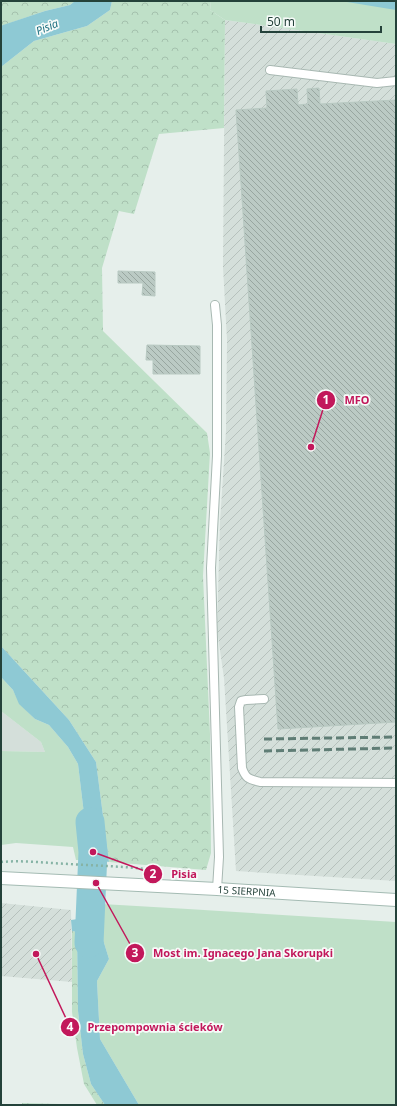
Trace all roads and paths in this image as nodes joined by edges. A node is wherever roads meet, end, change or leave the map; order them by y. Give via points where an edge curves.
1 (270, 70) dead end
2 (396, 81) edge
3 (215, 305) dead end
4 (264, 699) dead end
5 (396, 782) edge
6 (1, 862) edge
7 (139, 868) dead end
8 (1, 878) edge
9 (217, 889) junction
10 (396, 900) edge

1 - 2 lane via 376,83
3 - 9 lane via 217,456 211,568 219,857
4 - 5 lane via 241,701 239,706 242,768 248,779 260,782
6 - 7 path
8 - 9 main road, 15 SIERPNIA
9 - 10 main road, 15 SIERPNIA

